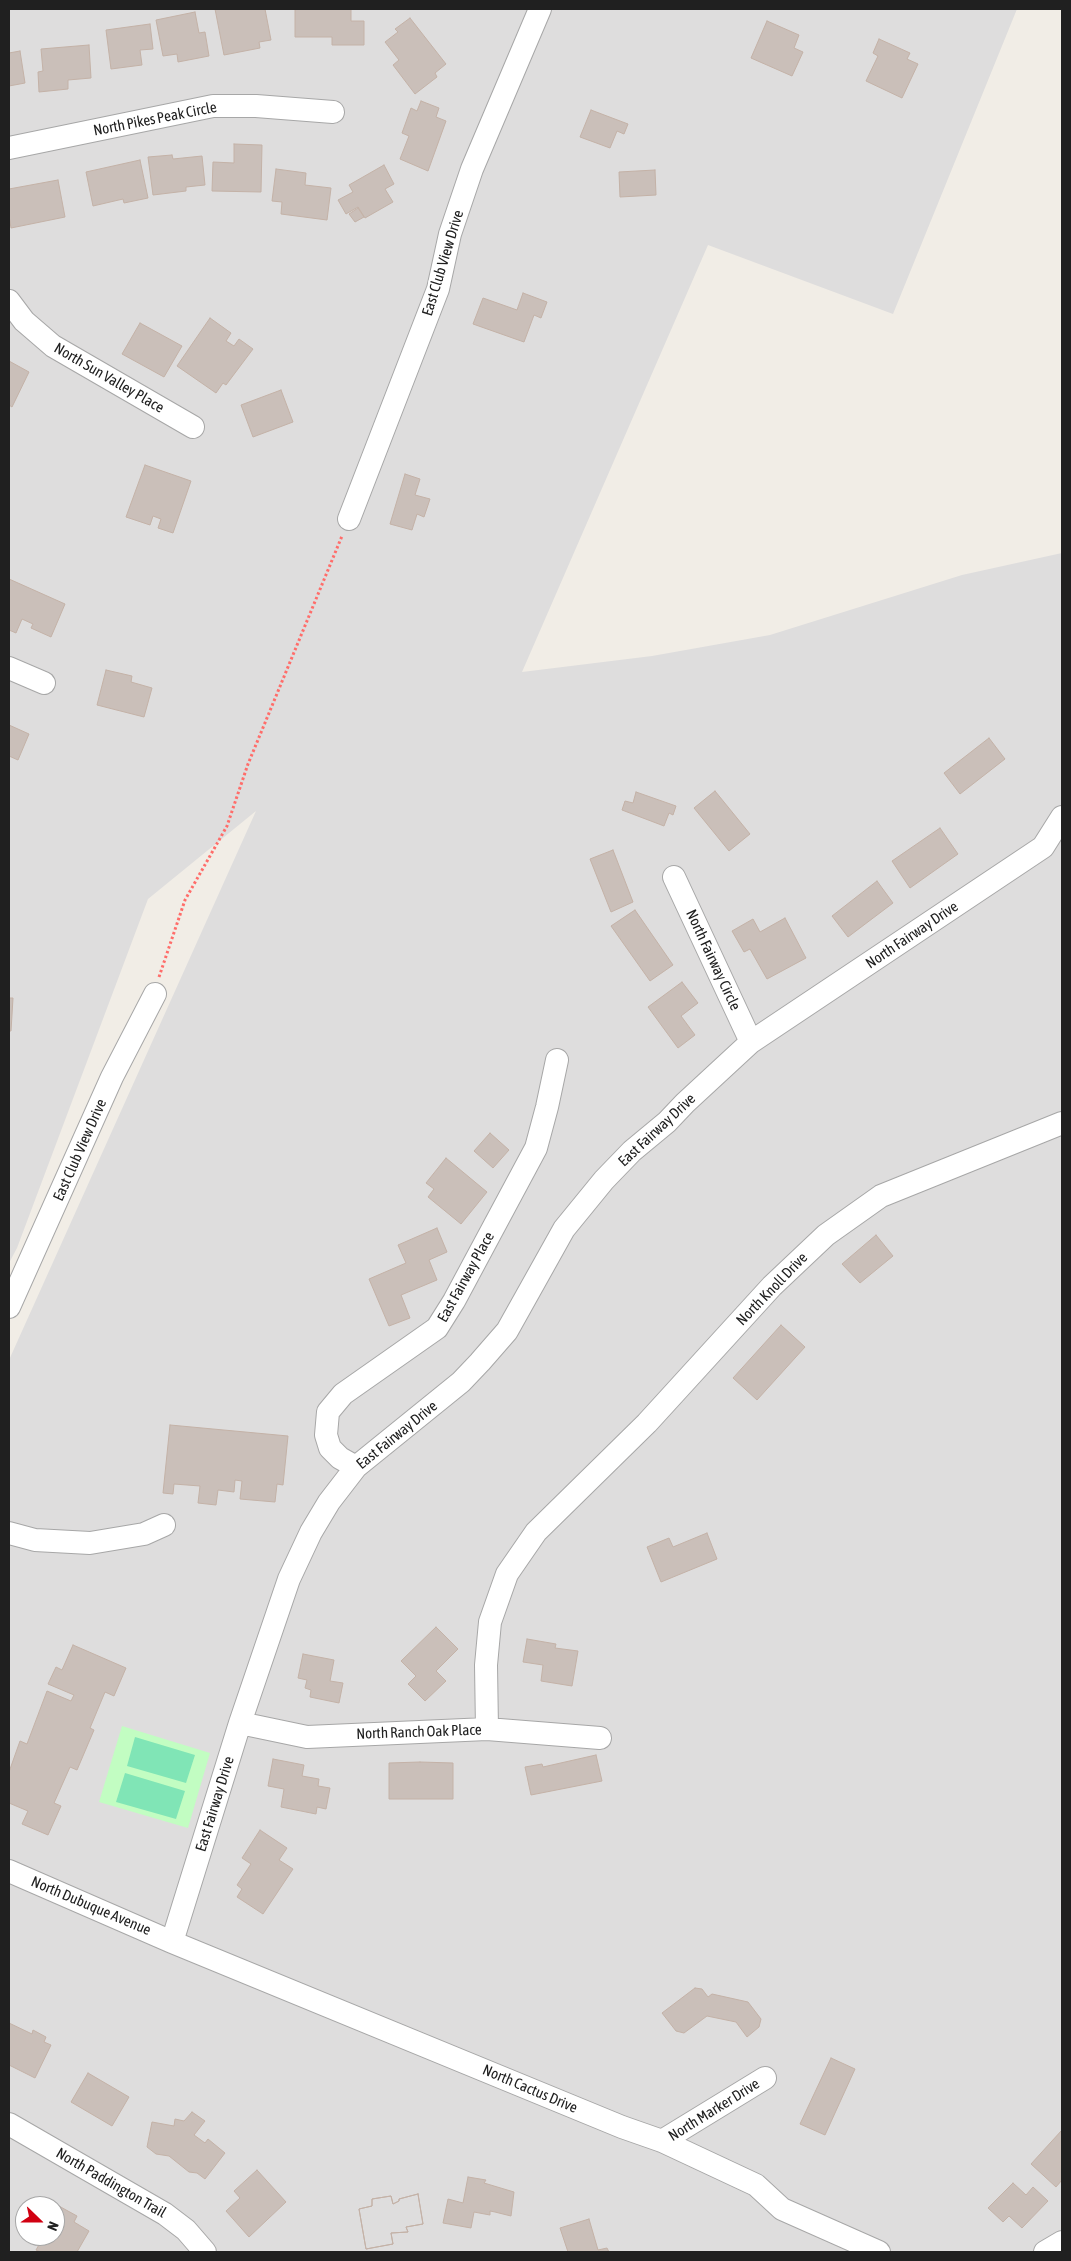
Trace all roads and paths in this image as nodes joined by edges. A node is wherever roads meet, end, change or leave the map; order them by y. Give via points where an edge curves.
1 (540, 9) edge
2 (333, 112) dead end
3 (9, 148) edge
4 (9, 301) edge
5 (193, 427) dead end
6 (349, 519) joint
7 (9, 668) edge
8 (44, 683) dead end
9 (1062, 817) edge
10 (674, 877) dead end
11 (155, 994) joint
12 (752, 1042) junction
13 (557, 1060) dead end
14 (1062, 1123) edge
15 (9, 1306) edge
16 (356, 1467) junction
17 (164, 1525) dead end
18 (9, 1534) edge
19 (240, 1723) junction
20 (487, 1729) junction
21 (600, 1738) dead end
22 (9, 1871) edge
23 (172, 1942) junction
24 (765, 2078) dead end
25 (9, 2124) edge
26 (662, 2141) junction
27 (1062, 2242) edge
28 (205, 2252) edge
29 (879, 2252) edge
30 (1045, 2252) edge

1 - 6 street, East Club View Drive via 472,169 450,234 438,289
2 - 3 street, North Pikes Peak Circle via 213,106
4 - 5 street, North Sun Valley Place via 24,321 53,346
6 - 11 path via 248,764 227,826 185,900
7 - 8 street
9 - 12 street, North Fairway Drive via 1043,847
10 - 12 street, North Fairway Circle
11 - 15 street, East Club View Drive via 112,1077
12 - 16 street, East Fairway Drive via 604,1180 564,1229 507,1331 480,1362 461,1382
13 - 16 street, East Fairway Place via 536,1148 437,1328 343,1394 328,1412 326,1435 330,1448
14 - 20 street, North Knoll Drive via 880,1196 826,1235 772,1286 647,1423 536,1532 507,1574 490,1622 486,1665
16 - 19 street, East Fairway Drive via 324,1510 289,1578
17 - 18 street via 144,1534 90,1543 35,1540
19 - 20 street, North Ranch Oak Place via 307,1737
19 - 23 street, East Fairway Drive
20 - 21 street, North Ranch Oak Place
22 - 23 street, North Dubuque Avenue
23 - 26 street, North Cactus Drive via 613,2124
24 - 26 street, North Marker Drive
25 - 28 street, North Paddington Trail via 165,2214 186,2230
26 - 29 street, North Cactus Drive via 756,2185 782,2209
27 - 30 street

